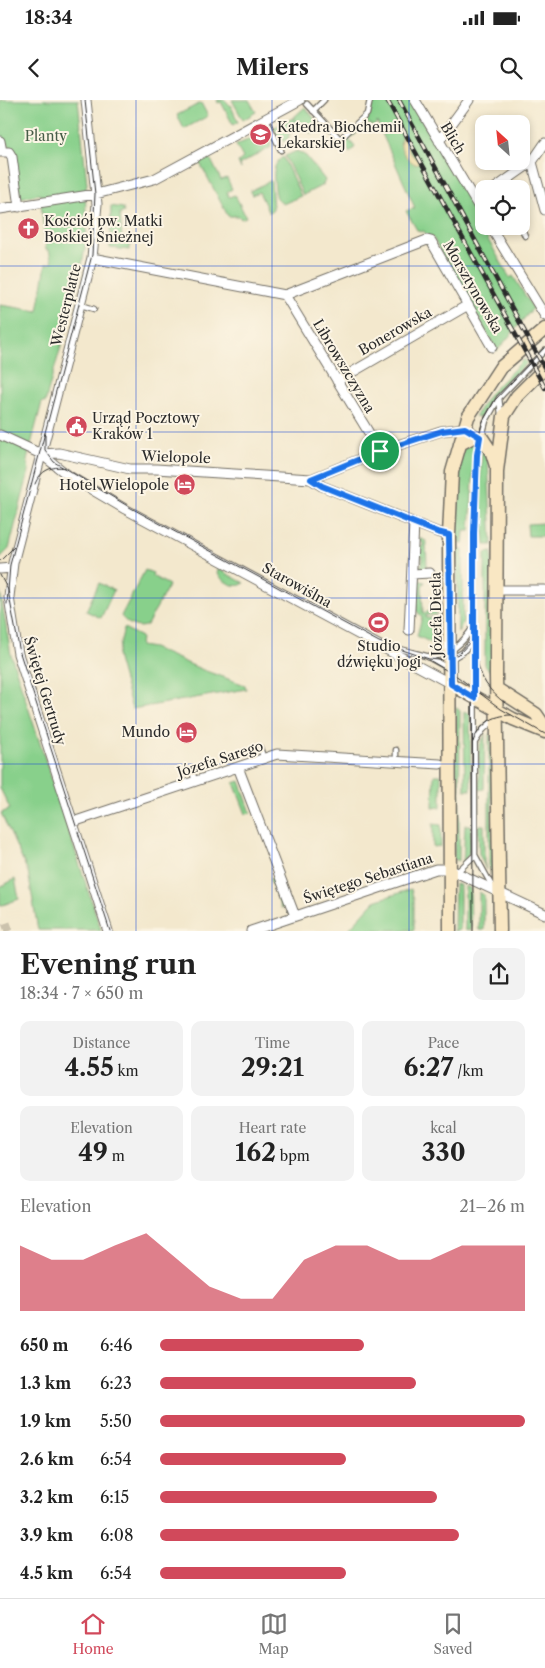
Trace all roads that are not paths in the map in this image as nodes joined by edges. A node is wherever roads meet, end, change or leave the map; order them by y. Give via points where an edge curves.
1 (86, 100) edge
2 (324, 100) edge
3 (370, 100) edge
4 (415, 100) edge
5 (469, 100) edge
6 (303, 102) edge
7 (313, 110) junction
8 (266, 120) junction
9 (0, 141) edge
10 (439, 141) junction
11 (545, 143) edge
12 (281, 150) dead end
13 (1, 152) edge
14 (532, 162) junction
15 (509, 180) edge
16 (96, 194) junction
17 (475, 201) edge
18 (19, 207) junction
19 (0, 209) edge
20 (545, 210) edge
21 (496, 235) edge
22 (92, 258) junction
23 (284, 296) junction
24 (81, 305) junction
25 (468, 305) junction
26 (94, 309) dead end
27 (545, 316) edge
28 (542, 334) edge
29 (492, 346) dead end
30 (545, 350) edge
31 (545, 368) edge
32 (337, 381) junction
33 (499, 398) junction
34 (502, 423) junction
35 (465, 428) junction
36 (0, 435) edge
37 (480, 437) junction
38 (460, 444) junction
39 (380, 451) junction
40 (41, 454) junction
41 (497, 471) junction
42 (311, 479) junction
43 (414, 523) junction
44 (449, 535) junction
45 (12, 568) junction
46 (0, 569) edge
47 (412, 574) junction
48 (430, 574) dead end
49 (497, 590) junction
50 (545, 590) edge
51 (474, 625) junction
52 (409, 630) dead end
53 (474, 638) junction
54 (375, 644) junction
55 (426, 656) junction
56 (451, 660) junction
57 (435, 661) junction
58 (451, 684) junction
59 (497, 689) junction
60 (474, 698) junction
61 (497, 714) junction
62 (545, 727) edge
63 (545, 732) edge
64 (474, 746) junction
65 (260, 748) dead end
66 (396, 750) dead end
67 (264, 759) junction
68 (396, 761) junction
69 (440, 764) dead end
70 (238, 767) junction
71 (192, 771) dead end
72 (195, 782) junction
73 (73, 822) junction
74 (475, 855) junction
75 (452, 874) junction
76 (498, 892) junction
77 (545, 914) edge
78 (295, 916) junction
79 (108, 930) edge
80 (251, 930) edge
81 (450, 930) edge
82 (500, 930) edge

1 - 16 street, Westerplatte
2 - 7 lane
3 - 7 lane via 367,114 340,140
4 - 10 street, Blich
5 - 10 street
6 - 7 lane
6 - 8 street
8 - 12 lane
8 - 16 street via 154,179
9 - 13 street
10 - 17 street, Blich
11 - 14 street
13 - 18 street via 9,152 12,157
14 - 15 street
14 - 20 street
16 - 18 street
16 - 22 street, Westerplatte
18 - 19 street
21 - 27 street
22 - 23 street
22 - 24 street, Westerplatte
23 - 25 street, Morsztynowska via 426,240 431,241
23 - 32 street, Librowszczyzna
24 - 26 lane
24 - 40 street, Westerplatte
25 - 29 street, Morsztynowska
25 - 32 street, Bonerowska
28 - 35 street, Józefa Dietla via 497,373 472,408
30 - 33 lane
31 - 34 street via 517,396
32 - 39 street, Librowszczyzna
33 - 34 lane
33 - 37 lane
34 - 41 street
35 - 37 street
35 - 38 street, Józefa Dietla
35 - 39 street, Wielopole via 442,431
36 - 40 street
37 - 38 street
37 - 41 street via 492,453
37 - 51 lane via 476,467
38 - 44 street, Józefa Dietla via 452,472
39 - 42 street, Wielopole
40 - 42 street, Wielopole via 59,453 138,470 156,468
40 - 45 street, Świętej Gertrudy
40 - 54 street, Starowiślna via 69,476 118,505
41 - 49 street
42 - 43 street, Wielopole
43 - 44 street, Wielopole
43 - 47 street, Józefa Dietla
44 - 56 street, Józefa Dietla
45 - 46 street
45 - 73 street, Świętej Gertrudy via 9,597 18,654
47 - 48 street
47 - 52 street, Józefa Dietla
49 - 50 street
49 - 59 street
51 - 53 lane
51 - 56 lane
53 - 56 lane via 463,652
53 - 60 lane
54 - 55 lane
54 - 58 street, Starowiślna
55 - 56 lane
55 - 57 lane
56 - 57 lane
56 - 57 lane
56 - 58 street, Józefa Dietla
58 - 60 street, Starowiślna
58 - 75 street, Józefa Dietla
59 - 61 street
59 - 62 street via 536,714
60 - 61 street, Starowiślna
60 - 64 lane
61 - 63 street, Starowiślna
61 - 64 lane
61 - 76 street
64 - 74 lane
65 - 67 lane
66 - 68 lane
67 - 68 street, Józefa Sarego via 277,754
67 - 70 street, Józefa Sarego
68 - 69 street, Józefa Sarego
70 - 72 street, Józefa Sarego
70 - 78 street
71 - 72 lane
72 - 73 street, Józefa Sarego
73 - 79 street, Świętej Gertrudy
74 - 75 lane
74 - 76 lane
75 - 76 street
75 - 78 street, Świętego Sebastiana via 436,869
75 - 81 street, Józefa Dietla
76 - 77 street
76 - 82 street
78 - 80 street, Świętego Sebastiana

